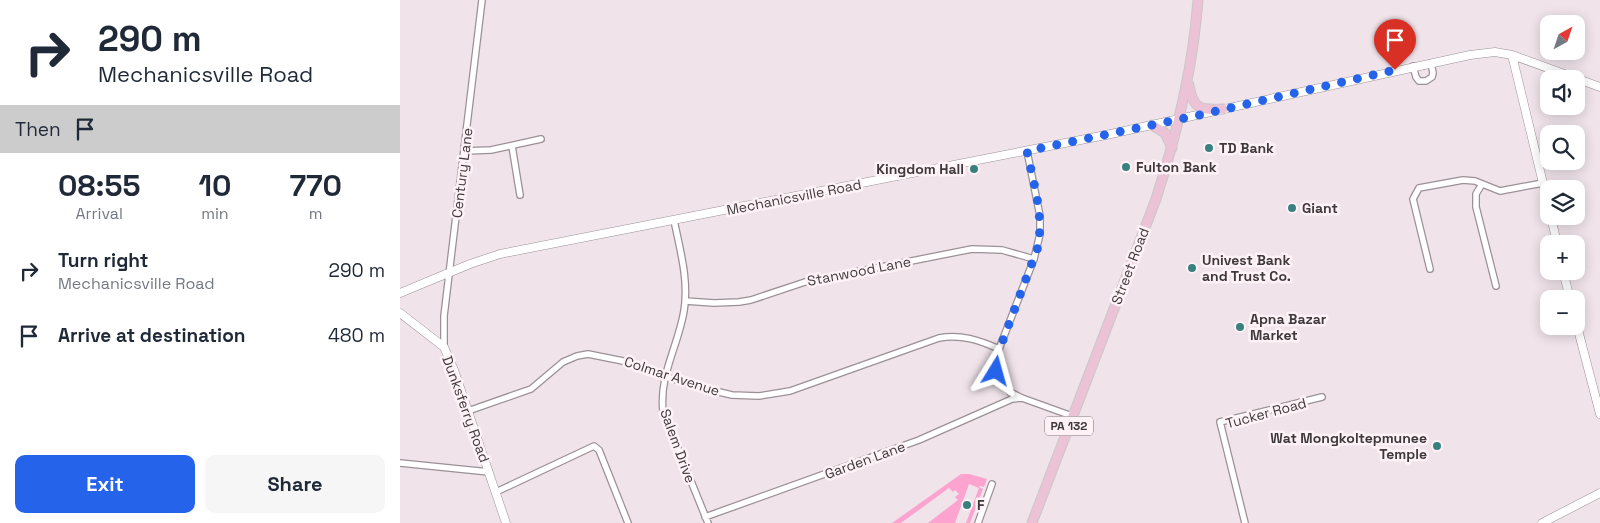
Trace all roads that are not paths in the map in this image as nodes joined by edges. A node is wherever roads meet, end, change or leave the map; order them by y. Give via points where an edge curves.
1 (482, 0) edge
2 (1198, 0) edge
3 (1512, 54) junction
4 (1431, 63) junction
5 (1413, 66) junction
6 (1189, 78) junction
7 (1600, 87) edge
8 (1224, 109) junction
9 (1180, 119) junction
10 (1152, 125) junction
11 (541, 139) dead end
12 (512, 146) junction
13 (465, 150) junction
14 (1172, 150) junction
15 (1027, 151) junction
16 (1543, 180) edge
17 (1540, 183) edge
18 (1482, 184) junction
19 (520, 194) dead end
20 (674, 220) junction
21 (1034, 259) junction
22 (1430, 269) dead end
23 (450, 272) junction
24 (1496, 286) dead end
25 (400, 293) edge
26 (685, 301) junction
27 (400, 313) edge
28 (1579, 335) edge
29 (444, 347) junction
30 (999, 349) junction
31 (665, 377) junction
32 (1022, 398) junction
33 (1322, 398) dead end
34 (468, 411) junction
35 (1600, 414) edge
36 (1072, 416) junction
37 (400, 463) edge
38 (489, 472) junction
39 (992, 484) dead end
40 (496, 492) junction
41 (1600, 493) edge
42 (707, 520) edge
43 (506, 523) edge
44 (628, 523) edge
45 (978, 523) edge
46 (1032, 523) edge
47 (1245, 523) edge
48 (1542, 523) edge

1 - 13 street, Century Lane
2 - 6 main road, Street Road / PA 132
3 - 4 street, Mechanicsville Road via 1484,52
3 - 7 street, Mechanicsville Road
3 - 16 street
4 - 5 street, Mechanicsville Road
4 - 5 street via 1432,77 1426,81 1419,81
5 - 8 street, Mechanicsville Road
6 - 8 main road via 1196,105 1203,109
6 - 9 main road, Street Road / PA 132
8 - 9 street, Mechanicsville Road
9 - 10 street, Mechanicsville Road
9 - 14 main road, Street Road / PA 132
10 - 14 main road via 1165,133
10 - 15 street, Mechanicsville Road
11 - 12 street
12 - 13 street via 477,152
12 - 19 street
13 - 23 street, Century Lane
14 - 36 main road, Street Road / PA 132 via 1156,200
15 - 20 street, Mechanicsville Road
15 - 21 street via 1041,223
17 - 18 street via 1500,191
18 - 22 street via 1463,180 1424,186 1416,191 1413,199
18 - 24 street via 1476,194 1476,207
20 - 23 street, Mechanicsville Road via 500,254
20 - 26 street, Salem Drive via 684,270
21 - 26 street, Stanwood Lane via 1002,250 972,249 804,282 745,301
21 - 30 street
23 - 25 street, Mechanicsville Road
23 - 29 street, Century Lane
26 - 31 street, Salem Drive
27 - 29 street, Dunksferry Road
28 - 35 street
29 - 34 street, Dunksferry Road
30 - 31 street, Colmar Avenue via 971,338 939,338 790,391 759,396 719,392
30 - 32 street via 996,361 999,378 1010,392
31 - 34 street, Colmar Avenue via 616,359 594,354 580,356 563,362 532,389
31 - 42 street, Salem Drive via 663,412
32 - 36 street
32 - 42 street, Garden Lane via 1012,399 919,440
33 - 47 street, Tucker Road via 1220,422
34 - 38 street, Dunksferry Road
36 - 46 main road, Street Road / PA 132
37 - 38 street
38 - 40 street, Dunksferry Road
39 - 45 street
40 - 43 street, Dunksferry Road
40 - 44 street via 594,446 600,450
41 - 48 street

